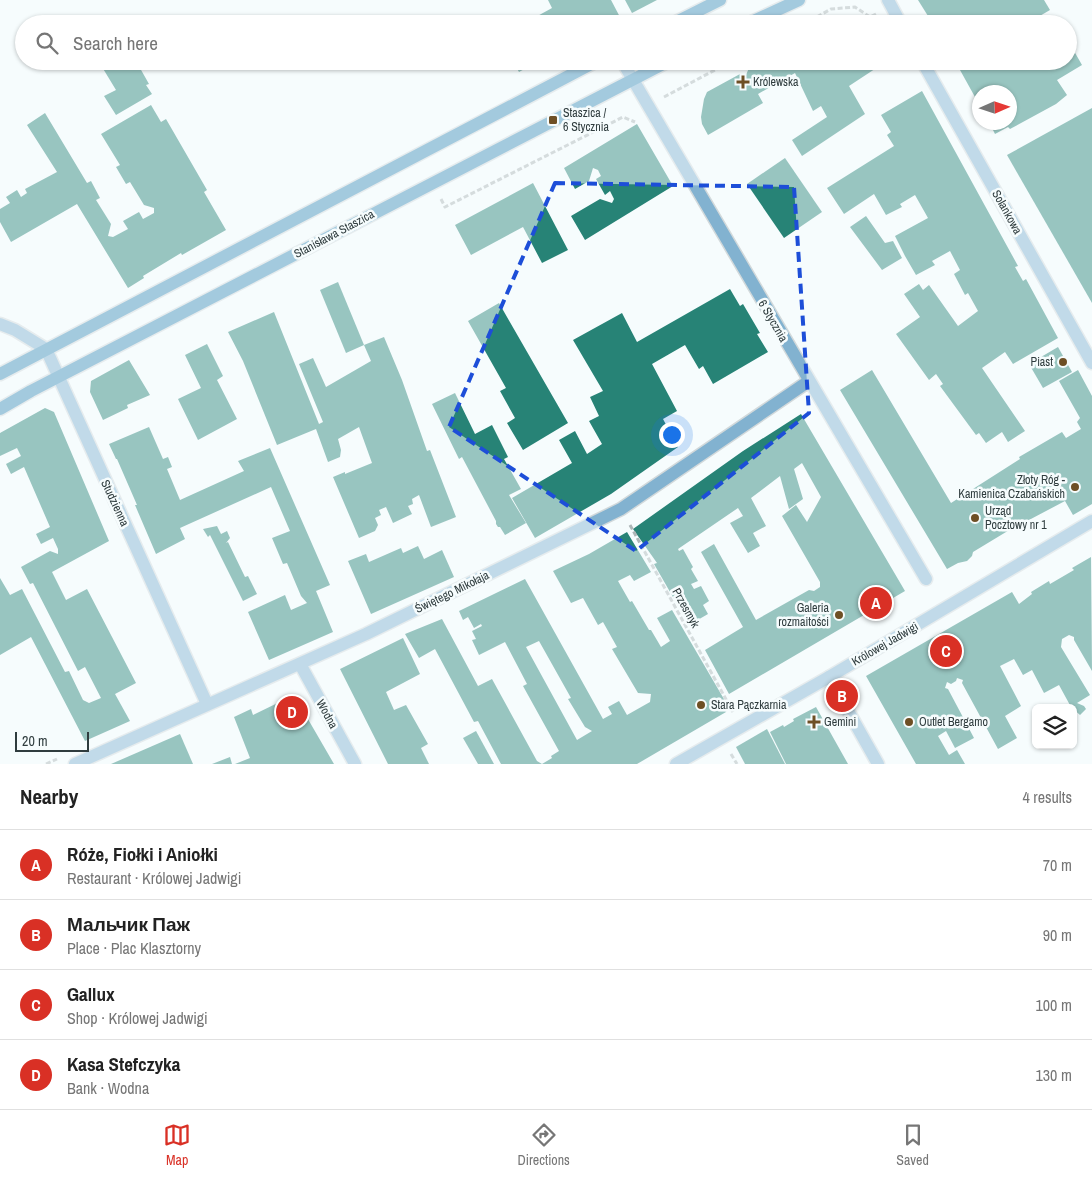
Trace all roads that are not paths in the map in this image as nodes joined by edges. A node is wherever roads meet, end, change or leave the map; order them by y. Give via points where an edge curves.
1 (720, 0) edge
2 (799, 0) edge
3 (890, 3) edge
4 (690, 15) edge
5 (766, 15) edge
6 (896, 15) edge
7 (580, 70) edge
8 (628, 70) edge
9 (651, 70) edge
10 (927, 70) edge
11 (633, 79) junction
12 (0, 324) edge
13 (46, 349) junction
14 (1092, 363) edge
15 (0, 374) edge
16 (58, 378) junction
17 (809, 381) junction
18 (0, 409) edge
19 (1092, 521) edge
20 (926, 579) dead end
21 (300, 664) junction
22 (829, 677) junction
23 (207, 704) junction
24 (352, 763) edge
25 (75, 764) edge
26 (676, 764) edge
27 (878, 764) edge

1 - 4 main road
2 - 5 main road
3 - 6 street
7 - 13 main road
8 - 11 street, 6 Stycznia
9 - 11 main road, Stanisława Staszica
10 - 14 street, Solankowa
11 - 16 main road, Stanisława Staszica
11 - 17 street, 6 Stycznia
12 - 13 street
13 - 15 main road
13 - 16 street, Studzienna
16 - 18 main road, Stanisława Staszica
16 - 23 street, Studzienna
17 - 20 street, 6 Stycznia
17 - 21 street, Świętego Mikołaja via 621,509
19 - 22 street, Królowej Jadwigi
21 - 23 street, Świętego Mikołaja
21 - 24 street, Wodna
22 - 26 street, Królowej Jadwigi
22 - 27 street
23 - 25 street, Świętego Mikołaja

